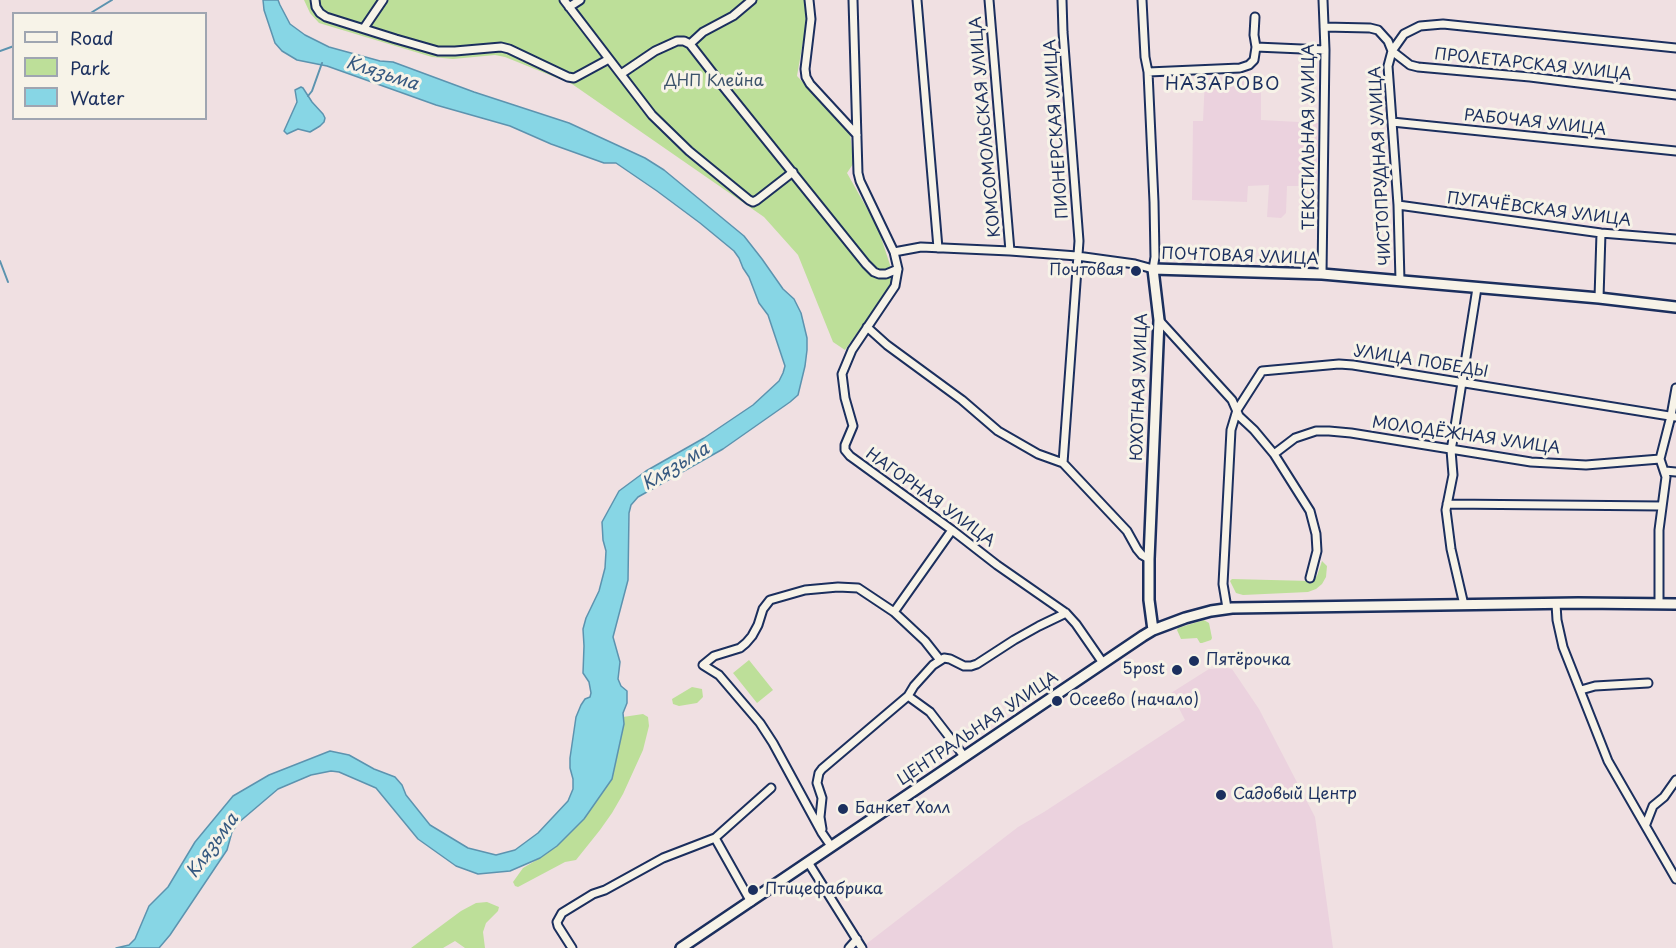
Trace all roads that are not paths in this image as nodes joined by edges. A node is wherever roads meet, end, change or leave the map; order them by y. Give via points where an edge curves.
1 (315, 0) edge
2 (383, 0) edge
3 (564, 0) edge
4 (580, 0) edge
5 (752, 0) edge
6 (809, 0) edge
7 (853, 0) edge
8 (917, 0) edge
9 (989, 0) edge
10 (1062, 0) edge
11 (1142, 0) edge
12 (1323, 0) edge
13 (569, 7) junction
14 (1255, 17) dead end
15 (1324, 27) junction
16 (364, 28) junction
17 (690, 44) junction
18 (1256, 47) junction
19 (1676, 48) edge
20 (1324, 50) junction
21 (1392, 51) junction
22 (609, 59) junction
23 (1148, 72) junction
24 (621, 74) junction
25 (1676, 95) edge
26 (1392, 122) junction
27 (857, 135) junction
28 (1676, 150) edge
29 (793, 171) junction
30 (1398, 206) junction
31 (1601, 233) junction
32 (1676, 239) edge
33 (938, 248) junction
34 (1010, 251) junction
35 (894, 252) junction
36 (1077, 256) junction
37 (898, 268) junction
38 (1154, 269) junction
39 (1322, 274) junction
40 (1400, 281) junction
41 (1477, 288) junction
42 (1599, 298) junction
43 (1676, 307) edge
44 (1159, 320) junction
45 (865, 330) junction
46 (1463, 383) junction
47 (1676, 388) edge
48 (1237, 410) junction
49 (1674, 416) edge
50 (1451, 450) junction
51 (1274, 454) junction
52 (1660, 459) junction
53 (1063, 463) junction
54 (1665, 471) junction
55 (1676, 472) edge
56 (1447, 504) junction
57 (1662, 506) junction
58 (952, 530) junction
59 (1149, 559) junction
60 (1310, 578) dead end
61 (1556, 604) junction
62 (1659, 604) junction
63 (1676, 604) edge
64 (1464, 605) junction
65 (1227, 608) junction
66 (894, 612) junction
67 (1066, 613) junction
68 (1153, 630) junction
69 (940, 660) junction
70 (1103, 663) junction
71 (1648, 683) dead end
72 (1581, 690) junction
73 (908, 696) junction
74 (964, 756) junction
75 (1676, 780) edge
76 (771, 788) dead end
77 (1646, 824) junction
78 (822, 833) junction
79 (715, 838) junction
80 (831, 846) junction
81 (808, 862) junction
82 (1676, 879) edge
83 (750, 902) junction
84 (857, 939) junction
85 (572, 948) edge
86 (681, 948) edge
87 (849, 948) edge
88 (862, 948) edge

1 - 16 street via 326,17
2 - 16 street
3 - 13 street
4 - 13 street
5 - 17 street
6 - 27 street via 806,77
7 - 27 street
8 - 33 street
9 - 34 street, КОМСОМОЛЬСКАЯ УЛИЦА
10 - 36 street, ПИОНЕРСКАЯ УЛИЦА
11 - 23 street, ЮХОТНАЯ УЛИЦА
12 - 15 street, ТЕКСТИЛЬНАЯ УЛИЦА
13 - 22 street
14 - 18 street
15 - 20 street, ТЕКСТИЛЬНАЯ УЛИЦА
15 - 21 street, ПРОЛЕТАРСКАЯ УЛИЦА via 1378,30
16 - 22 street via 438,51 501,47 574,78
17 - 24 street via 677,41
17 - 29 street
18 - 20 street
18 - 23 street via 1254,60 1240,68
19 - 21 street via 1431,24 1404,34
20 - 39 street, ТЕКСТИЛЬНАЯ УЛИЦА
21 - 25 street, ПРОЛЕТАРСКАЯ УЛИЦА via 1418,67
21 - 26 street, ЧИСТОПРУДНАЯ УЛИЦА via 1388,66
22 - 24 street
23 - 38 street, ЮХОТНАЯ УЛИЦА
24 - 29 street via 652,115 749,200 757,200
26 - 28 street, РАБОЧАЯ УЛИЦА
26 - 30 street, ЧИСТОПРУДНАЯ УЛИЦА
27 - 35 street via 860,181
29 - 37 street via 874,272 886,274
30 - 31 street, ПУГАЧЁВСКАЯ УЛИЦА
30 - 40 street, ЧИСТОПРУДНАЯ УЛИЦА
31 - 32 street, ПУГАЧЁВСКАЯ УЛИЦА
31 - 42 street
33 - 34 street, ПОЧТОВАЯ УЛИЦА
33 - 35 street, ПОЧТОВАЯ УЛИЦА
34 - 36 street, ПОЧТОВАЯ УЛИЦА
35 - 37 street
36 - 38 street, ПОЧТОВАЯ УЛИЦА
36 - 53 street, ПИОНЕРСКАЯ УЛИЦА
37 - 45 street via 895,286
38 - 39 main road, ПОЧТОВАЯ УЛИЦА
38 - 44 main road, ЮХОТНАЯ УЛИЦА
39 - 40 main road, ПОЧТОВАЯ УЛИЦА
40 - 41 main road, ПОЧТОВАЯ УЛИЦА
41 - 42 main road, ПОЧТОВАЯ УЛИЦА
41 - 46 street
42 - 43 main road, ПОЧТОВАЯ УЛИЦА
44 - 48 street
44 - 59 main road, ЮХОТНАЯ УЛИЦА
45 - 53 street via 998,431
45 - 58 street, НАГОРНАЯ УЛИЦА via 842,374 853,426 845,450
46 - 48 street, УЛИЦА ПОБЕДЫ via 1353,364 1266,369
46 - 49 street, УЛИЦА ПОБЕДЫ
46 - 50 street
47 - 49 street
48 - 51 street
48 - 65 street, УЛИЦА ПОБЕДЫ via 1231,430 1223,584
49 - 52 street
50 - 51 street, МОЛОДЁЖНАЯ УЛИЦА via 1329,430 1295,438
50 - 52 street, МОЛОДЁЖНАЯ УЛИЦА via 1586,465
50 - 56 street via 1453,475
51 - 60 street via 1314,521 1317,551
52 - 54 street
53 - 59 street
54 - 55 street
54 - 57 street
56 - 57 street
56 - 64 street via 1451,549
57 - 62 street
58 - 66 street
58 - 67 street, НАГОРНАЯ УЛИЦА
59 - 68 main road, ЮХОТНАЯ УЛИЦА
61 - 62 main road, ЦЕНТРАЛЬНАЯ УЛИЦА
61 - 64 main road, ЦЕНТРАЛЬНАЯ УЛИЦА
61 - 72 street via 1563,646
62 - 63 main road, ЦЕНТРАЛЬНАЯ УЛИЦА
64 - 65 main road, ЦЕНТРАЛЬНАЯ УЛИЦА
65 - 68 main road, ЦЕНТРАЛЬНАЯ УЛИЦА
66 - 69 street
66 - 78 street via 852,587 805,590 777,597 765,604 746,643 714,656 703,665 719,675 760,723
67 - 69 street via 977,664 964,666 950,659
67 - 70 street, НАГОРНАЯ УЛИЦА
68 - 70 main road, ЦЕНТРАЛЬНАЯ УЛИЦА
69 - 73 street
70 - 74 main road, ЦЕНТРАЛЬНАЯ УЛИЦА
71 - 72 street
72 - 77 street via 1608,761
73 - 74 street via 930,712
73 - 78 street via 822,768 818,783
74 - 80 main road, ЦЕНТРАЛЬНАЯ УЛИЦА
75 - 77 street via 1653,806
76 - 79 street
77 - 82 street
78 - 80 street
79 - 83 street
79 - 85 street via 663,858 562,913 558,926
80 - 81 main road, ЦЕНТРАЛЬНАЯ УЛИЦА
81 - 83 main road, ЦЕНТРАЛЬНАЯ УЛИЦА
81 - 84 street
83 - 86 main road, ЦЕНТРАЛЬНАЯ УЛИЦА
84 - 87 street
84 - 88 street

